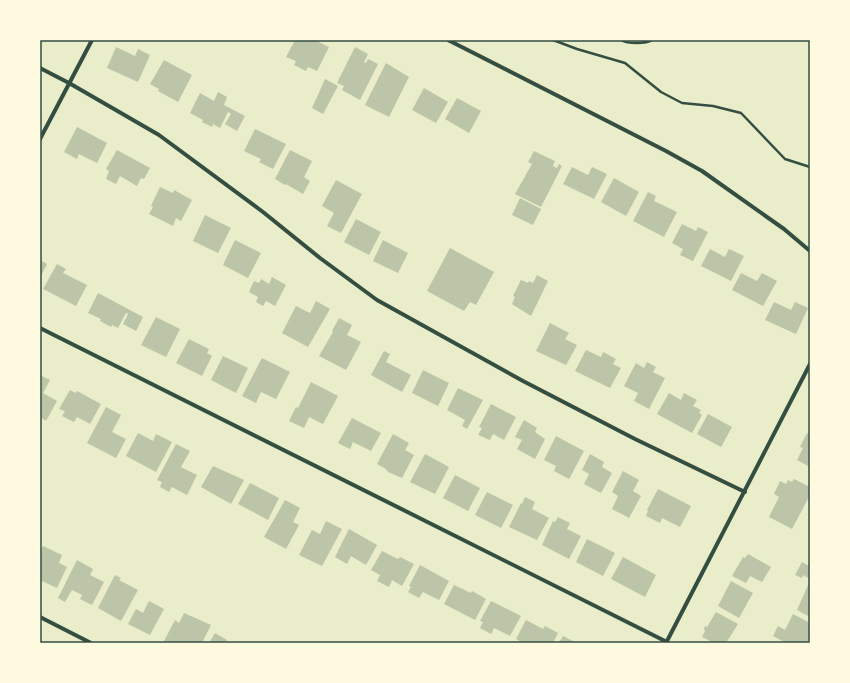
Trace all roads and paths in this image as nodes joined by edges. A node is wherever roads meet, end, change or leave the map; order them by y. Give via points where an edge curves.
1 (92, 40) edge
2 (448, 40) edge
3 (553, 40) edge
4 (621, 40) edge
5 (652, 40) edge
6 (40, 68) edge
7 (69, 83) junction
8 (40, 139) edge
9 (810, 167) edge
10 (810, 250) edge
11 (40, 328) edge
12 (810, 364) edge
13 (745, 492) junction
14 (40, 617) edge
15 (91, 643) edge
16 (666, 643) edge

1 - 7 street
2 - 10 street via 702,171
3 - 9 path via 625,63 661,92 682,103 713,106 741,113 785,159
4 - 5 path via 648,43
6 - 7 street
7 - 8 street
7 - 13 street via 159,135 377,300 523,381
11 - 16 street
12 - 13 street
13 - 16 street
14 - 15 street

